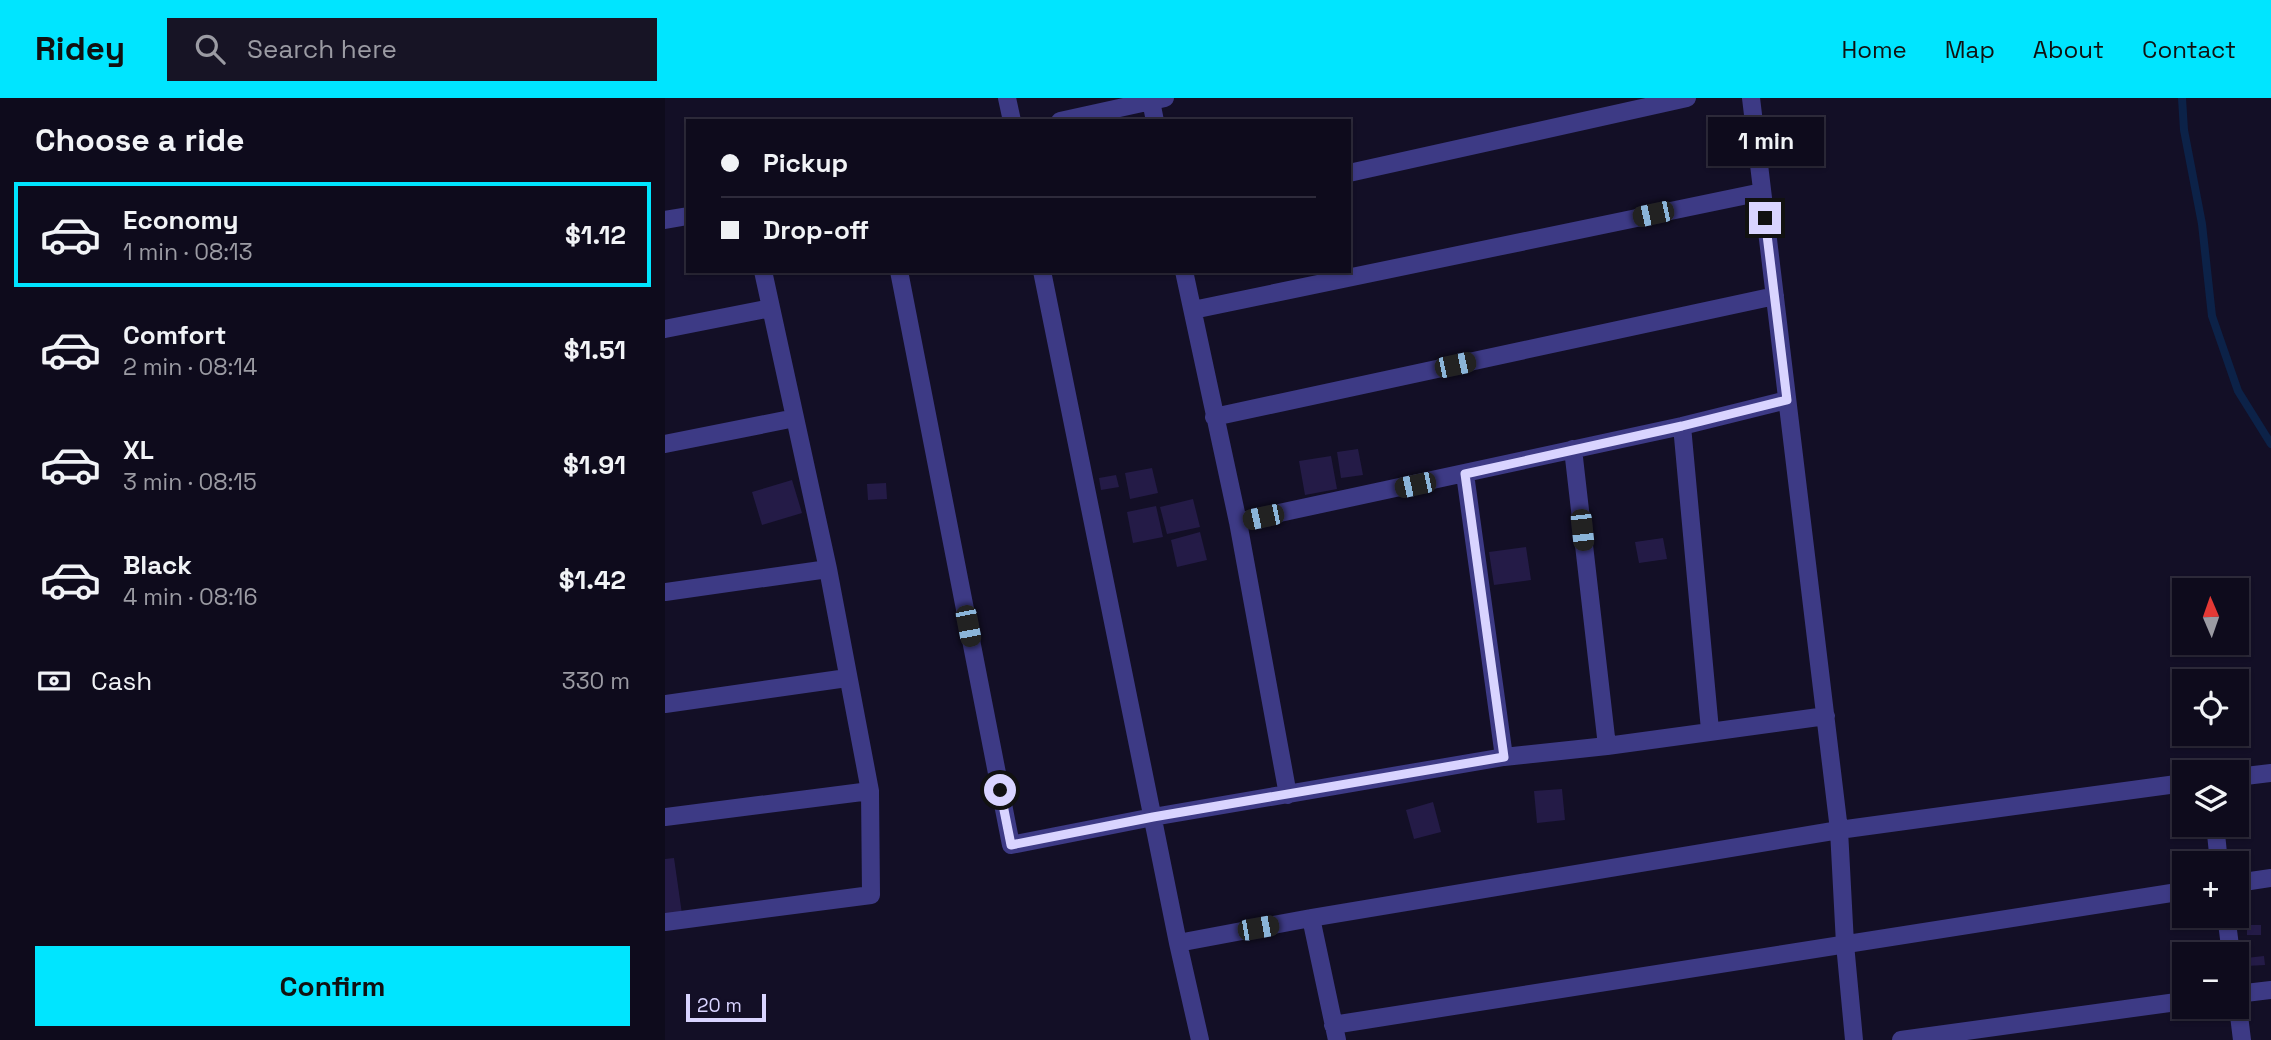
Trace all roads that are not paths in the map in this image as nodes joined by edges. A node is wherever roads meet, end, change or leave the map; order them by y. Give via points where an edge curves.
1 (1007, 98) edge
2 (1687, 98) edge
3 (1751, 98) edge
4 (1158, 99) edge
5 (1012, 119) edge
6 (1069, 119) edge
7 (1155, 119) edge
8 (1351, 173) edge
9 (1762, 192) junction
10 (686, 216) edge
11 (665, 220) edge
12 (763, 273) edge
13 (899, 273) edge
14 (1042, 273) edge
15 (1184, 273) edge
16 (1775, 296) junction
17 (771, 308) junction
18 (1193, 310) junction
19 (665, 330) edge
20 (1787, 400) junction
21 (1214, 417) junction
22 (795, 418) junction
23 (1682, 426) junction
24 (665, 444) edge
25 (1573, 449) junction
26 (1465, 474) junction
27 (1238, 522) junction
28 (828, 569) junction
29 (665, 592) edge
30 (847, 678) junction
31 (665, 704) edge
32 (1826, 716) junction
33 (1710, 730) junction
34 (1607, 746) junction
35 (1504, 757) junction
36 (2271, 773) edge
37 (2249, 775) edge
38 (2172, 785) edge
39 (870, 791) junction
40 (1288, 794) junction
41 (665, 817) edge
42 (1153, 817) junction
43 (1839, 830) junction
44 (2271, 878) edge
45 (2249, 881) edge
46 (2172, 893) edge
47 (1311, 918) junction
48 (665, 922) edge
49 (1178, 943) junction
50 (1846, 944) junction
51 (2271, 989) edge
52 (2249, 994) edge
53 (2172, 1003) edge
54 (2240, 1019) edge
55 (1335, 1032) edge
56 (1200, 1040) edge
57 (1854, 1040) edge
58 (1901, 1040) edge
59 (2242, 1040) edge

1 - 5 street
2 - 8 street
3 - 9 street
4 - 6 street
4 - 7 street
9 - 16 street
9 - 18 street
10 - 11 street
12 - 17 street
13 - 42 street via 1011,845
14 - 42 street
15 - 18 street
16 - 20 street
16 - 21 street
17 - 19 street
17 - 22 street
18 - 21 street
20 - 23 street
20 - 32 street
21 - 27 street
22 - 24 street
22 - 28 street
23 - 25 street
23 - 33 street
25 - 26 street
25 - 34 street
26 - 27 street
26 - 35 street
27 - 40 street
28 - 29 street
28 - 30 street
30 - 31 street
30 - 39 street
32 - 33 street
32 - 43 street
33 - 34 street
34 - 35 street
35 - 40 street
36 - 37 street
38 - 43 street
39 - 41 street
39 - 48 street via 870,895
40 - 42 street
42 - 49 street
43 - 47 street
43 - 50 street
44 - 45 street
46 - 50 street
47 - 49 street
47 - 55 street
49 - 56 street
50 - 55 street
50 - 57 street
51 - 52 street
53 - 58 street
54 - 59 street

